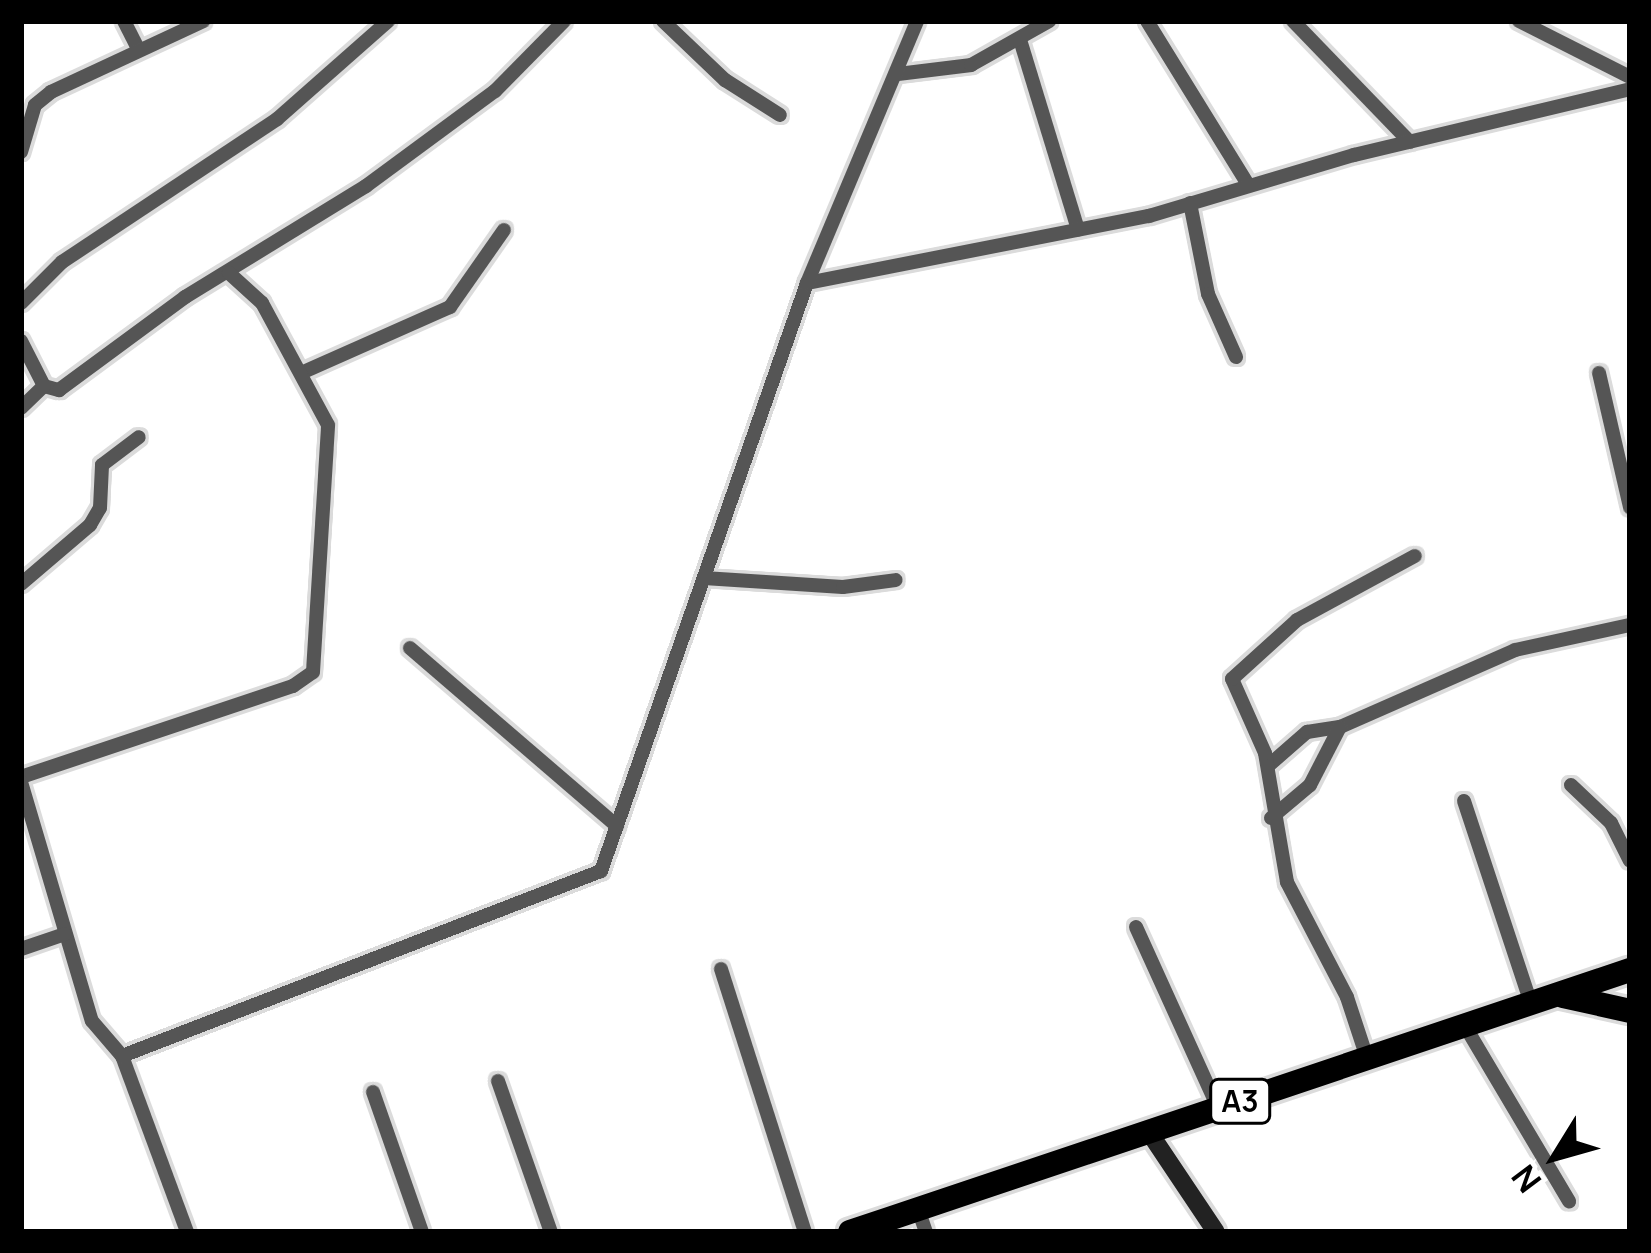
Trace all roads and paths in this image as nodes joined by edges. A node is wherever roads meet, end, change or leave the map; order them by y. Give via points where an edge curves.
1 (124, 21) edge
2 (203, 21) edge
3 (388, 21) edge
4 (564, 21) edge
5 (663, 21) edge
6 (917, 21) edge
7 (1049, 21) edge
8 (1147, 21) edge
9 (1293, 21) edge
10 (1519, 21) edge
11 (1021, 43) junction
12 (137, 49) junction
13 (898, 74) junction
14 (1630, 77) edge
15 (1630, 89) edge
16 (780, 116) dead end
17 (1410, 142) junction
18 (22, 145) edge
19 (1247, 183) junction
20 (1190, 202) junction
21 (504, 230) dead end
22 (1078, 230) junction
23 (229, 273) junction
24 (807, 284) junction
25 (21, 303) edge
26 (21, 341) edge
27 (1236, 357) dead end
28 (302, 373) junction
29 (1599, 373) dead end
30 (44, 386) junction
31 (21, 408) edge
32 (139, 437) dead end
33 (1630, 507) edge
34 (1415, 556) dead end
35 (704, 578) junction
36 (896, 580) dead end
37 (21, 584) edge
38 (1630, 625) edge
39 (410, 648) dead end
40 (1340, 727) junction
41 (1268, 766) junction
42 (21, 780) edge
43 (1570, 785) dead end
44 (1464, 801) dead end
45 (1271, 818) junction
46 (617, 826) junction
47 (1630, 861) edge
48 (1136, 927) dead end
49 (65, 934) junction
50 (21, 949) edge
51 (721, 969) dead end
52 (1619, 978) edge
53 (1543, 1000) junction
54 (1630, 1002) edge
55 (1630, 1011) edge
56 (1465, 1026) junction
57 (122, 1057) junction
58 (1367, 1058) junction
59 (498, 1081) dead end
60 (373, 1092) dead end
61 (1218, 1108) junction
62 (1149, 1132) junction
63 (1570, 1201) dead end
64 (922, 1221) edge
65 (187, 1232) edge
66 (422, 1232) edge
67 (551, 1232) edge
68 (805, 1232) edge
69 (850, 1232) edge
70 (1216, 1232) edge

1 - 12 street
2 - 12 street
3 - 25 street via 277,119 80,250
4 - 23 street via 495,91 306,228
5 - 16 street via 725,80
6 - 13 street
7 - 11 street
8 - 19 street
9 - 17 street
10 - 14 street
11 - 13 street via 971,65
11 - 22 street
12 - 18 street via 35,105
13 - 24 street
15 - 17 street
17 - 19 street
19 - 20 street
20 - 22 street
20 - 27 street via 1208,294
21 - 28 street via 451,307
22 - 24 street
23 - 28 street via 262,303
23 - 30 street via 59,390
24 - 35 street
26 - 30 street
28 - 42 street via 331,448 314,672
29 - 33 street
30 - 31 street
32 - 37 street via 102,465 100,508 90,525
34 - 41 street via 1297,620 1237,670 1232,686
35 - 36 street via 843,587
35 - 46 street
38 - 40 street via 1532,643
39 - 46 street
40 - 41 street via 1307,732
40 - 45 street via 1310,784
41 - 45 street
42 - 49 street
43 - 47 street via 1612,823
44 - 53 street
45 - 58 street via 1287,882 1347,997
46 - 57 street via 601,871 587,881
48 - 61 street
49 - 50 street
49 - 57 street via 92,1022
51 - 68 street
52 - 53 highway, A3
52 - 54 street
53 - 55 highway
53 - 56 highway, A3
56 - 58 highway, A3
56 - 63 street
57 - 65 street
58 - 61 highway, A3
59 - 67 street
60 - 66 street
61 - 62 highway, A3
62 - 64 highway, A3
62 - 70 street
64 - 69 highway, A3

